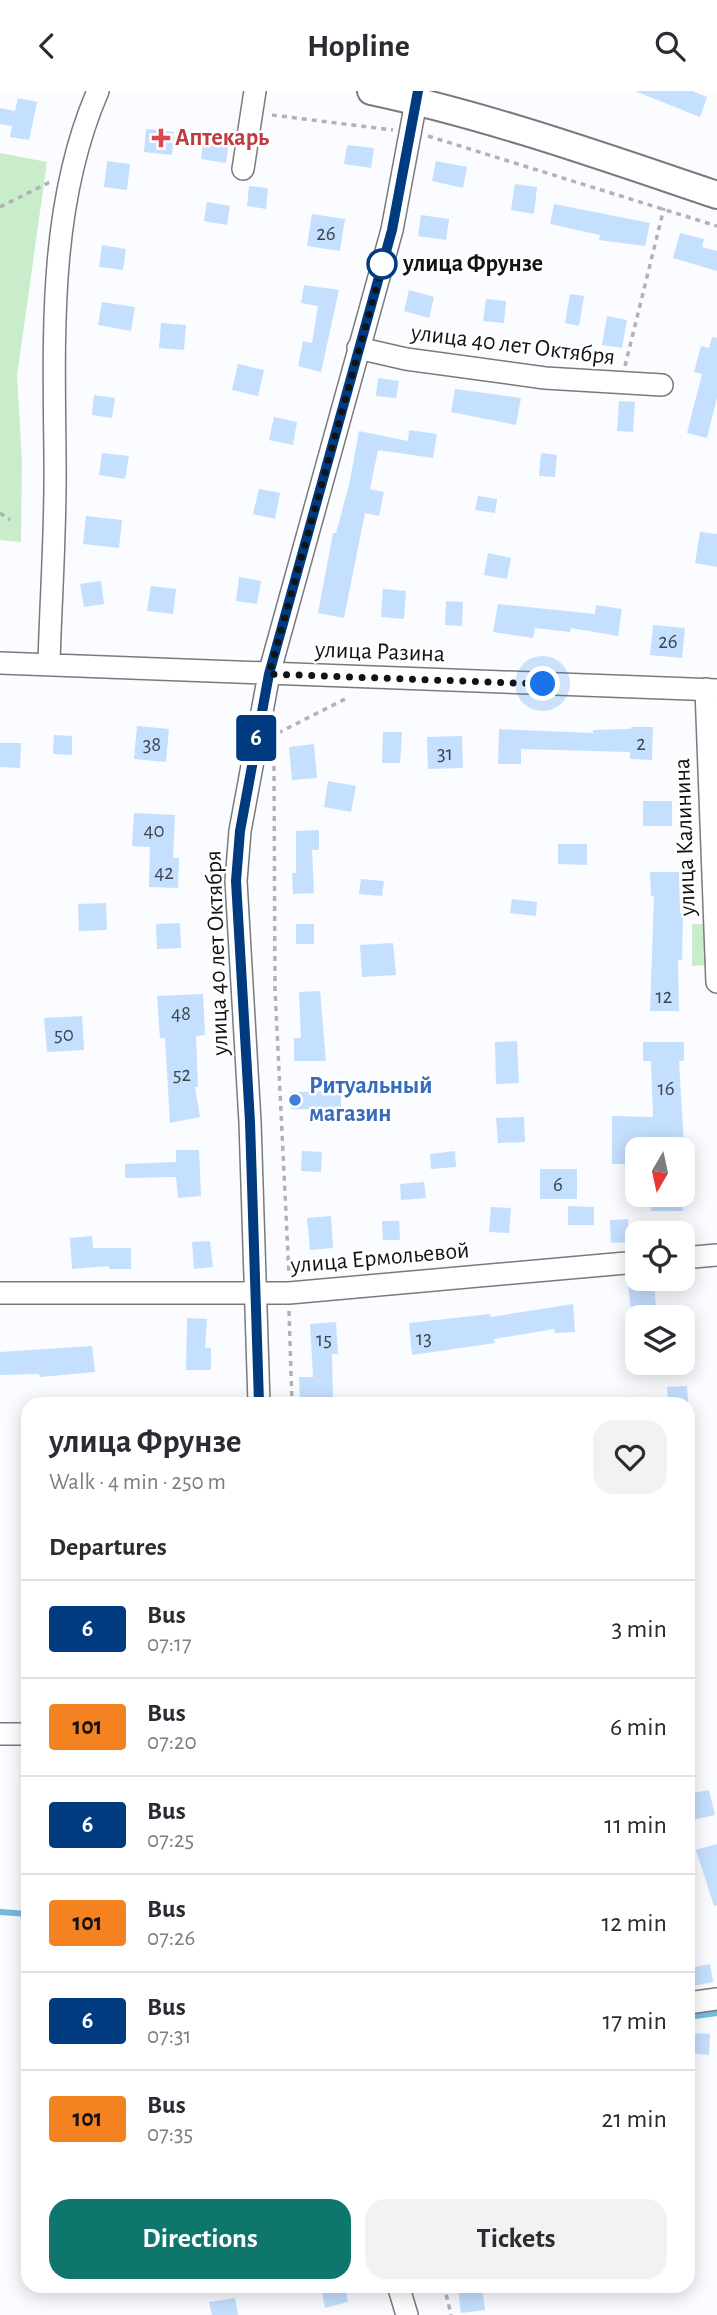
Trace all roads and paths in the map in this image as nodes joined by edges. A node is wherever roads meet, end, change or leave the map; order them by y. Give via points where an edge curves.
1 (98, 91) edge
2 (255, 91) edge
3 (372, 91) edge
4 (417, 96) edge
5 (253, 113) junction
6 (411, 132) junction
7 (243, 169) dead end
8 (69, 176) junction
9 (717, 195) edge
10 (0, 207) edge
11 (664, 208) junction
12 (717, 226) edge
13 (358, 348) junction
14 (622, 385) junction
15 (662, 386) dead end
16 (0, 513) edge
17 (10, 520) dead end
18 (50, 662) junction
19 (0, 663) edge
20 (269, 674) junction
21 (380, 679) junction
22 (712, 690) edge
23 (276, 723) dead end
24 (273, 761) dead end
25 (717, 982) edge
26 (717, 1255) edge
27 (695, 1257) edge
28 (625, 1263) edge
29 (0, 1293) edge
30 (255, 1293) junction
31 (289, 1293) junction
32 (259, 1397) edge
33 (292, 1397) edge
34 (0, 1734) edge
35 (21, 1734) edge
36 (717, 1999) edge
37 (695, 2002) edge
38 (400, 2293) edge
39 (446, 2293) edge
40 (407, 2315) edge
41 (452, 2315) edge

1 - 8 street via 80,130
2 - 5 street
3 - 4 main road
4 - 6 street, улица 40 лет Октября
4 - 9 main road
5 - 6 path
5 - 7 street
6 - 11 path
6 - 13 street, улица 40 лет Октября via 392,230
8 - 10 path via 42,184
8 - 18 street via 52,341 55,462
11 - 12 path
11 - 14 path
13 - 14 street, улица 40 лет Октября via 439,365
13 - 20 street, улица 40 лет Октября
14 - 15 street, улица 40 лет Октября
16 - 17 path
18 - 19 street, улица Разина
18 - 20 street, улица Разина
20 - 21 street, улица Разина
20 - 30 street, улица 40 лет Октября via 246,782 236,881
21 - 22 street, улица Разина
21 - 23 path via 273,735
22 - 25 street, улица Калинина
24 - 31 path via 275,989
26 - 27 street
28 - 31 street, улица Ермольевой
29 - 30 street, улица Ермольевой
30 - 31 street, улица Ермольевой
30 - 32 street, улица 40 лет Октября
31 - 33 path
34 - 35 street
36 - 37 street
38 - 40 street
39 - 41 path

